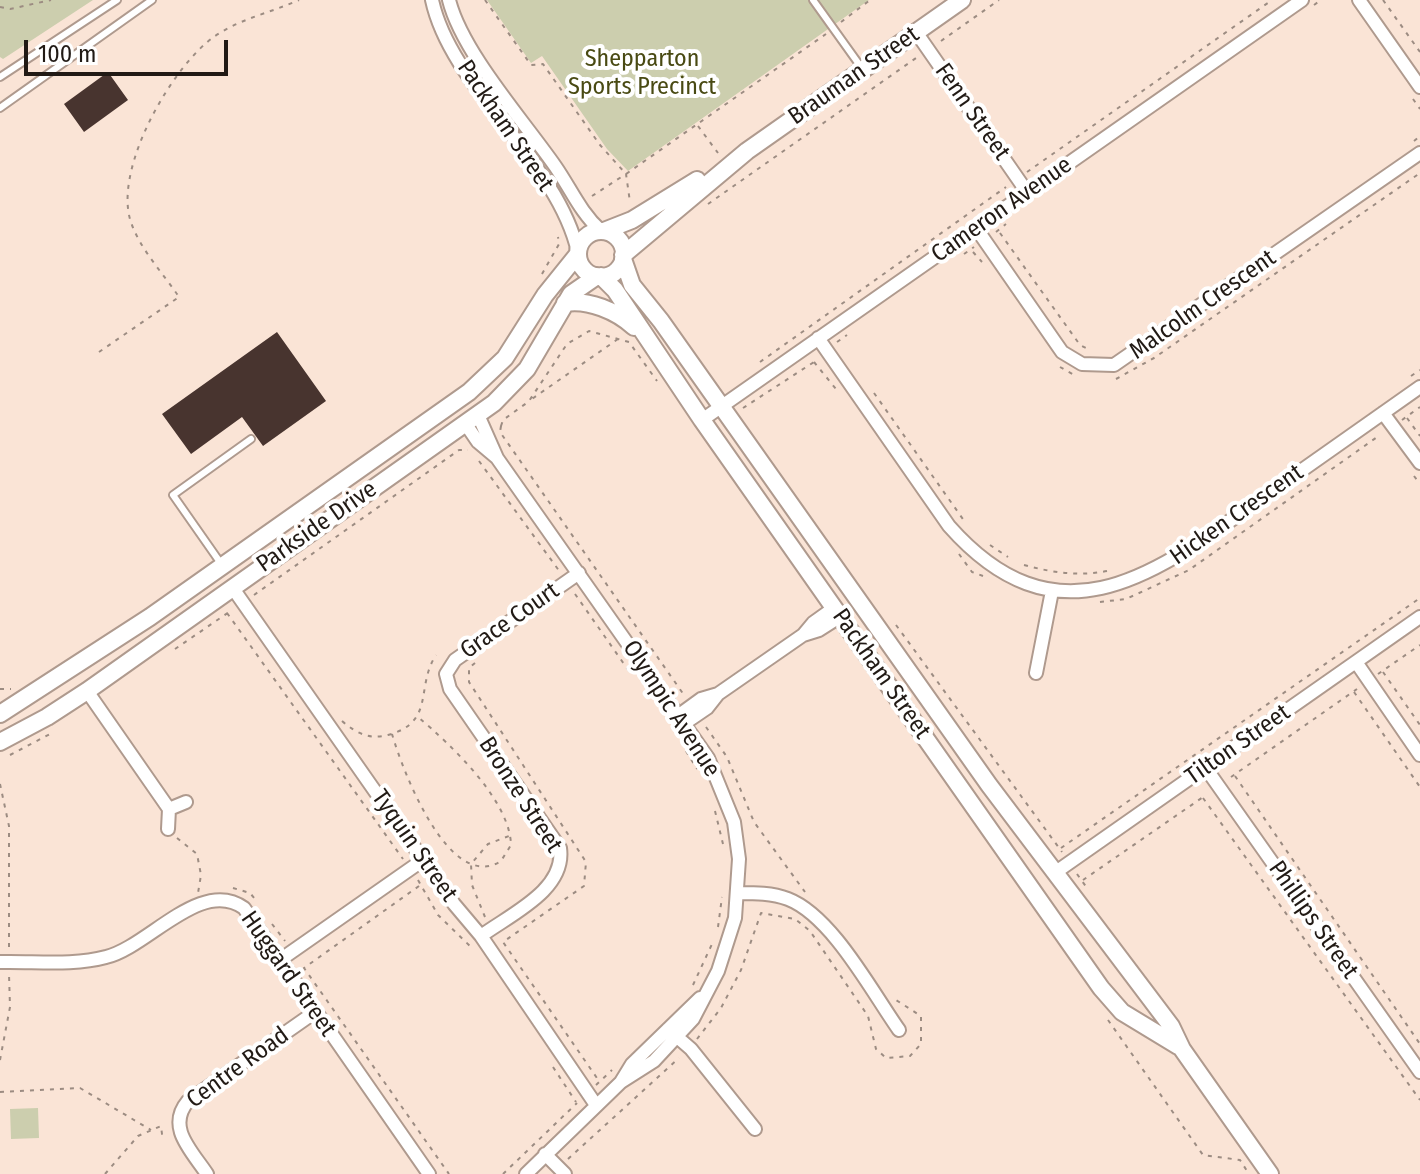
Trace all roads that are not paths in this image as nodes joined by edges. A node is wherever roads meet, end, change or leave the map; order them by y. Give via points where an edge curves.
1 (117, 0) edge
2 (152, 0) edge
3 (432, 0) edge
4 (449, 0) edge
5 (813, 0) edge
6 (962, 0) edge
7 (1302, 0) edge
8 (1359, 0) edge
9 (916, 32) junction
10 (863, 70) junction
11 (0, 77) edge
12 (1420, 87) edge
13 (0, 108) edge
14 (1420, 153) edge
15 (1027, 192) junction
16 (679, 198) junction
17 (976, 228) junction
18 (602, 231) junction
19 (578, 253) junction
20 (623, 257) junction
21 (599, 276) junction
22 (565, 303) junction
23 (642, 333) junction
24 (818, 338) junction
25 (1420, 387) edge
26 (459, 400) junction
27 (722, 406) junction
28 (1383, 413) junction
29 (472, 419) junction
30 (702, 420) junction
31 (251, 439) dead end
32 (497, 458) junction
33 (1420, 463) edge
34 (221, 567) junction
35 (579, 573) junction
36 (232, 587) junction
37 (1052, 591) junction
38 (856, 599) junction
39 (837, 612) junction
40 (150, 617) junction
41 (1420, 617) edge
42 (167, 644) junction
43 (1356, 662) junction
44 (1036, 673) dead end
45 (446, 674) joint
46 (87, 691) junction
47 (0, 714) edge
48 (682, 719) junction
49 (0, 742) edge
50 (1420, 755) edge
51 (1205, 767) junction
52 (186, 802) dead end
53 (169, 809) junction
54 (168, 832) road end
55 (423, 860) junction
56 (1063, 867) junction
57 (1033, 889) junction
58 (739, 893) junction
59 (481, 936) junction
60 (280, 960) junction
61 (4, 962) edge
62 (315, 1012) junction
63 (899, 1030) dead end
64 (673, 1033) junction
65 (1182, 1049) junction
66 (1420, 1072) edge
67 (596, 1105) junction
68 (755, 1129) dead end
69 (545, 1154) junction
70 (207, 1174) edge
71 (429, 1174) edge
72 (526, 1174) edge
73 (565, 1174) edge
74 (1270, 1174) edge

1 - 11 lane
2 - 13 lane
3 - 19 street, Packham Street via 451,48 548,186
4 - 18 street, Packham Street via 463,35 577,205
5 - 10 lane
6 - 9 street, Brauman Street
7 - 15 street, Cameron Avenue
8 - 12 street
9 - 10 street, Brauman Street
9 - 15 street, Fenn Street
10 - 16 street, Brauman Street
14 - 17 street, Malcolm Crescent via 1114,365 1082,364 1062,352
15 - 17 street, Cameron Avenue
16 - 18 street, Brauman Street
16 - 20 street, Brauman Street
17 - 24 street, Cameron Avenue
18 - 19 street via 586,236
18 - 20 street via 618,239
19 - 21 street via 583,268
19 - 26 street, Parkside Drive via 505,358
20 - 21 street via 615,271
20 - 27 street, Packham Street via 632,285
21 - 22 street, Parkside Drive via 577,287
21 - 23 street, Packham Street
22 - 23 street via 580,301 614,313
22 - 29 street, Parkside Drive via 521,378
23 - 30 street, Packham Street
24 - 27 street, Cameron Avenue
24 - 37 street, Hicken Crescent via 971,551 1019,580
25 - 28 street, Hicken Crescent
26 - 29 street
26 - 34 street, Parkside Drive
27 - 30 street, Cameron Avenue
27 - 38 street, Packham Street
28 - 33 street
28 - 37 street, Hicken Crescent via 1172,562 1122,584
29 - 32 street, Olympic Avenue via 488,431
29 - 32 street, Olympic Avenue via 476,439
29 - 36 street, Parkside Drive
30 - 39 street, Packham Street
31 - 34 lane via 173,495
32 - 35 street, Olympic Avenue
34 - 36 street
34 - 40 street, Parkside Drive
35 - 45 street, Grace Court via 455,660
35 - 48 street, Olympic Avenue
36 - 42 street, Parkside Drive
36 - 55 street, Tyquin Street
37 - 44 street
38 - 39 street
38 - 56 street, Packham Street
39 - 48 street via 718,694 707,708
39 - 57 street, Packham Street
40 - 42 street
40 - 47 street, Parkside Drive
41 - 43 street, Tilton Street
42 - 46 street, Parkside Drive
43 - 50 street
43 - 51 street, Tilton Street
45 - 59 street, Bronze Street via 450,689 560,848 562,861 553,882
46 - 49 street, Parkside Drive
46 - 53 street
48 - 58 street, Olympic Avenue via 708,758 734,822
51 - 56 street, Tilton Street
51 - 66 street, Phillips Street
52 - 53 street
53 - 54 street
55 - 59 street, Tyquin Street
55 - 60 street
56 - 57 street
56 - 65 street, Packham Street
57 - 65 street, Packham Street via 1112,1003
58 - 63 street via 789,899 810,912
58 - 64 street, Olympic Avenue via 728,944 707,992
59 - 67 street, Tyquin Street
60 - 61 street, Huggard Street via 244,908 220,898 107,957
60 - 62 street, Huggard Street
62 - 70 street, Centre Road via 180,1111 179,1128
62 - 71 street, Huggard Street
64 - 67 street, Olympic Avenue via 632,1064
64 - 68 street
65 - 74 street, Packham Street
67 - 69 street, Olympic Avenue
69 - 72 street, Olympic Avenue
69 - 73 street

